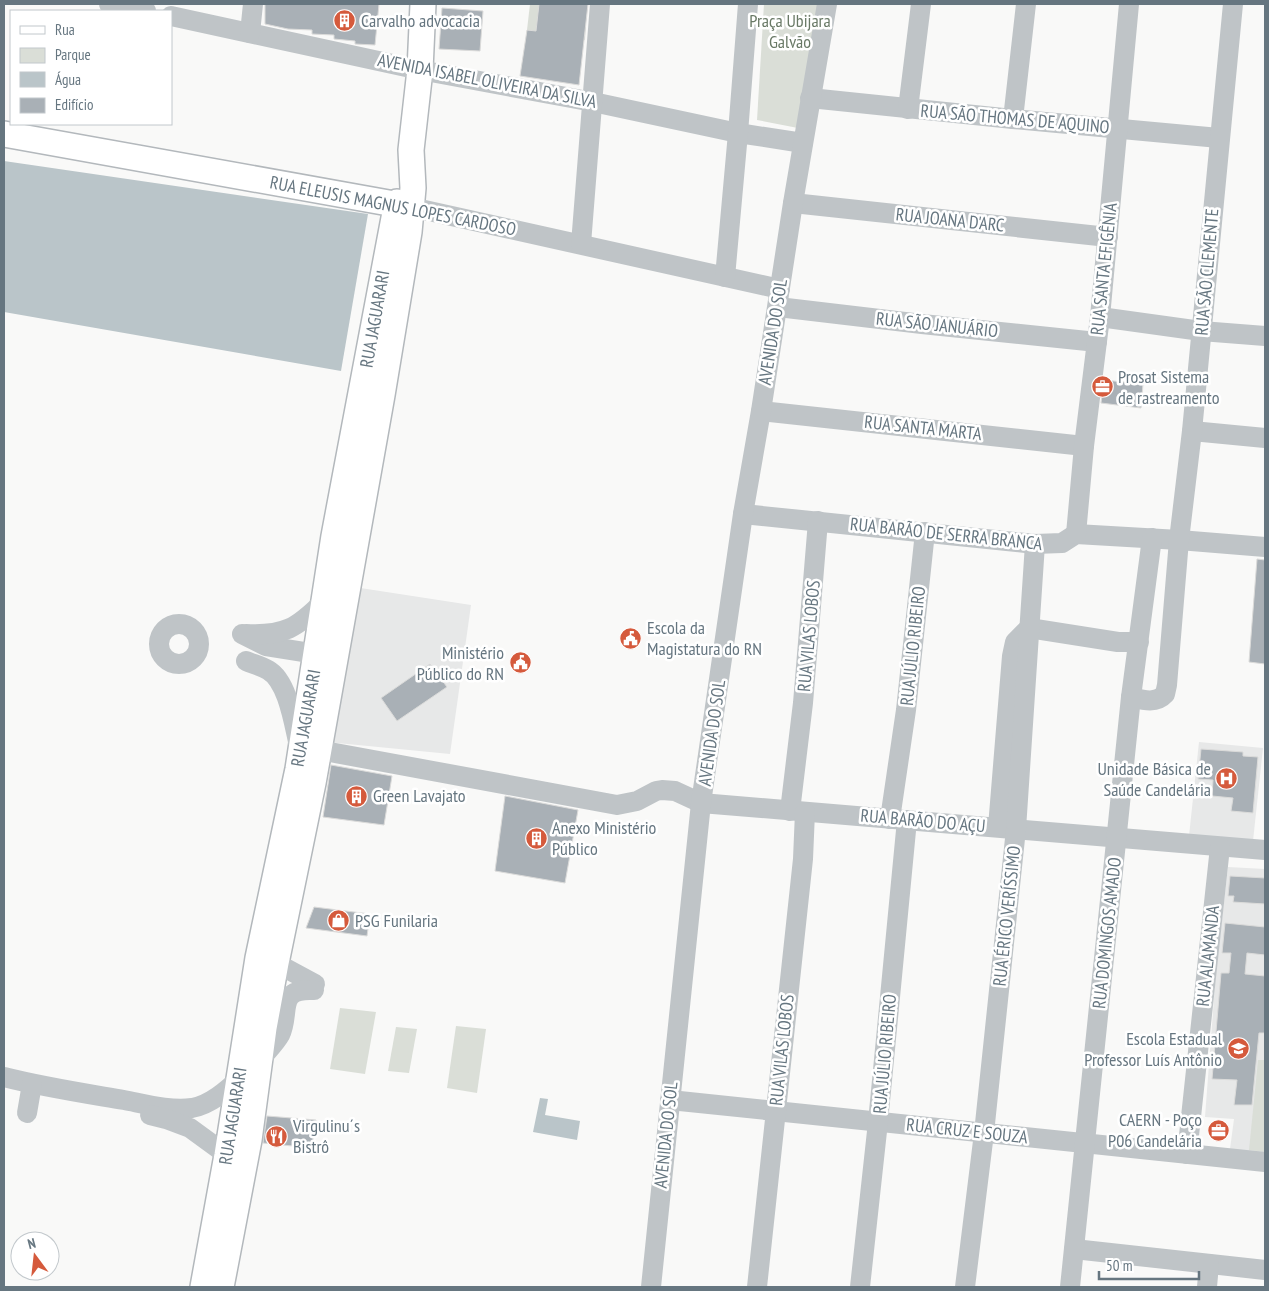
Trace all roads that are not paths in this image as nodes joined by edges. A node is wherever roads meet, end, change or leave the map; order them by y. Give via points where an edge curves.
1 (109, 4) edge
2 (253, 4) edge
3 (423, 4) edge
4 (600, 4) edge
5 (748, 4) edge
6 (827, 4) edge
7 (921, 4) edge
8 (1026, 4) edge
9 (1129, 4) edge
10 (1232, 4) edge
11 (141, 10) edge
12 (172, 16) edge
13 (250, 32) junction
14 (420, 70) junction
15 (810, 98) junction
16 (594, 102) junction
17 (908, 109) junction
18 (1013, 119) junction
19 (1118, 128) junction
20 (738, 132) junction
21 (4, 134) edge
22 (1220, 138) junction
23 (802, 143) junction
24 (792, 203) junction
25 (404, 205) junction
26 (1108, 237) junction
27 (581, 244) junction
28 (725, 277) junction
29 (779, 298) junction
30 (1100, 317) junction
31 (1201, 331) junction
32 (1265, 336) edge
33 (1097, 342) junction
34 (761, 411) junction
35 (1192, 431) junction
36 (1265, 438) edge
37 (1084, 446) junction
38 (743, 514) junction
39 (818, 521) junction
40 (925, 532) junction
41 (1076, 534) junction
42 (1152, 538) junction
43 (1180, 540) junction
44 (1035, 544) junction
45 (1265, 548) edge
46 (323, 602) junction
47 (1029, 628) junction
48 (1139, 642) junction
49 (326, 656) junction
50 (246, 661) dead end
51 (1132, 697) junction
52 (310, 751) junction
53 (701, 804) junction
54 (797, 811) junction
55 (898, 819) junction
56 (1007, 828) junction
57 (1117, 837) junction
58 (1220, 847) junction
59 (1265, 850) edge
60 (276, 963) junction
61 (260, 1060) junction
62 (4, 1077) edge
63 (240, 1078) junction
64 (4, 1088) edge
65 (30, 1098) junction
66 (670, 1100) junction
67 (192, 1108) junction
68 (776, 1112) junction
69 (878, 1122) junction
70 (190, 1128) junction
71 (984, 1133) junction
72 (1085, 1144) junction
73 (1187, 1154) junction
74 (227, 1155) junction
75 (1265, 1162) edge
76 (1074, 1249) junction
77 (1209, 1264) junction
78 (1265, 1270) edge
79 (203, 1287) edge
80 (221, 1287) edge
81 (651, 1287) edge
82 (757, 1287) edge
83 (860, 1287) edge
84 (965, 1287) edge
85 (1070, 1287) edge
86 (1206, 1287) edge

1 - 11 street
2 - 13 street
3 - 14 main road, RUA JAGUARARI
4 - 16 street
5 - 20 street
6 - 15 street, AVENIDA DO SOL
7 - 17 street
8 - 18 street
9 - 19 street, RUA SANTA EFIGÊNIA
10 - 22 street, RUA SÃO CLEMENTE
12 - 13 street, AVENIDA ISABEL OLIVEIRA DA SILVA
13 - 14 street, AVENIDA ISABEL OLIVEIRA DA SILVA
14 - 16 street, AVENIDA ISABEL OLIVEIRA DA SILVA
14 - 25 main road, RUA JAGUARARI via 411,150 414,173
15 - 17 street, RUA SÃO THOMAS DE AQUINO
15 - 23 street, AVENIDA DO SOL
16 - 20 street, AVENIDA ISABEL OLIVEIRA DA SILVA
16 - 27 street
17 - 18 street, RUA SÃO THOMAS DE AQUINO
18 - 19 street, RUA SÃO THOMAS DE AQUINO
19 - 22 street, RUA SÃO THOMAS DE AQUINO
19 - 26 street, RUA SANTA EFIGÊNIA
20 - 23 street, AVENIDA ISABEL OLIVEIRA DA SILVA
20 - 28 street
21 - 25 main road, RUA ELEUSIS MAGNUS LOPES CARDOSO
22 - 31 street, RUA SÃO CLEMENTE
23 - 24 street, AVENIDA DO SOL
24 - 26 street, RUA JOANA D'ARC
24 - 29 street, AVENIDA DO SOL
25 - 27 street, RUA ELEUSIS MAGNUS LOPES CARDOSO
25 - 46 main road, RUA JAGUARARI
25 - 49 main road, RUA JAGUARARI via 382,395
26 - 30 street, RUA SANTA EFIGÊNIA
27 - 28 street, RUA ELEUSIS MAGNUS LOPES CARDOSO
28 - 29 street, RUA ELEUSIS MAGNUS LOPES CARDOSO
29 - 33 street, RUA SÃO JANUÁRIO via 922,324
29 - 34 street, AVENIDA DO SOL
30 - 31 street
30 - 33 street, RUA SANTA EFIGÊNIA
31 - 32 street
31 - 35 street, RUA SÃO CLEMENTE
33 - 37 street, RUA SANTA EFIGÊNIA
34 - 37 street, RUA SANTA MARTA
34 - 38 street, AVENIDA DO SOL
35 - 36 street
35 - 43 street, RUA SÃO CLEMENTE
37 - 41 street, RUA SANTA EFIGÊNIA
38 - 39 street, RUA BARÃO DE SERRA BRANCA
38 - 53 street, AVENIDA DO SOL
39 - 40 street, RUA BARÃO DE SERRA BRANCA
39 - 54 street, RUA VILAS LOBOS
40 - 44 street, RUA BARÃO DE SERRA BRANCA
40 - 55 street, RUA JÚLIO RIBEIRO
41 - 42 street, RUA BARÃO DE SERRA BRANCA
41 - 44 street, RUA BARÃO DE SERRA BRANCA via 1062,543
42 - 43 street, RUA BARÃO DE SERRA BRANCA
42 - 48 street, RUA DOMINGOS AMADO
43 - 45 street, RUA BARÃO DE SERRA BRANCA
43 - 51 street via 1165,694 1150,701
44 - 47 street, RUA ÉRICO VERÍSSIMO
46 - 49 main road, RUA JAGUARARI
46 - 49 street via 293,628 273,633 242,634 266,646
47 - 48 street via 1118,642
47 - 56 street, RUA ÉRICO VERÍSSIMO
48 - 51 street, RUA DOMINGOS AMADO
49 - 52 main road, RUA JAGUARARI
50 - 52 street via 269,670 278,679
51 - 57 street, RUA DOMINGOS AMADO
52 - 53 street via 617,805 668,790
52 - 60 main road, RUA JAGUARARI via 313,783
52 - 63 main road, RUA JAGUARARI via 258,958
53 - 54 street, RUA BARÃO DO AÇU
53 - 66 street, AVENIDA DO SOL
54 - 55 street, RUA BARÃO DO AÇU
54 - 68 street, RUA VILAS LOBOS via 803,859
55 - 56 street, RUA BARÃO DO AÇU
55 - 69 street, RUA JÚLIO RIBEIRO
56 - 57 street, RUA BARÃO DO AÇU
56 - 71 street, RUA ÉRICO VERÍSSIMO
57 - 58 street, RUA BARÃO DO AÇU
57 - 72 street, RUA DOMINGOS AMADO
58 - 59 street, RUA BARÃO DO AÇU
58 - 73 street, RUA ALAMANDA
60 - 61 main road, RUA JAGUARARI
60 - 61 street via 315,987 294,992 287,1001 280,1035
61 - 80 main road, RUA JAGUARARI via 249,1140
62 - 65 street
63 - 67 street via 224,1092
63 - 74 main road, RUA JAGUARARI
64 - 65 street
65 - 67 street
65 - 70 street via 166,1118
66 - 68 street, RUA CRUZ E SOUZA
66 - 81 street, AVENIDA DO SOL
67 - 70 street
68 - 69 street, RUA CRUZ E SOUZA
68 - 82 street, RUA VILAS LOBOS
69 - 71 street, RUA CRUZ E SOUZA
69 - 83 street, RUA JÚLIO RIBEIRO
70 - 74 street
71 - 72 street, RUA CRUZ E SOUZA
71 - 84 street, RUA ÉRICO VERÍSSIMO
72 - 73 street, RUA CRUZ E SOUZA
72 - 76 street, RUA DOMINGOS AMADO
73 - 75 street, RUA CRUZ E SOUZA
74 - 79 main road, RUA JAGUARARI
76 - 77 street
76 - 85 street, RUA DOMINGOS AMADO
77 - 78 street
77 - 86 street

